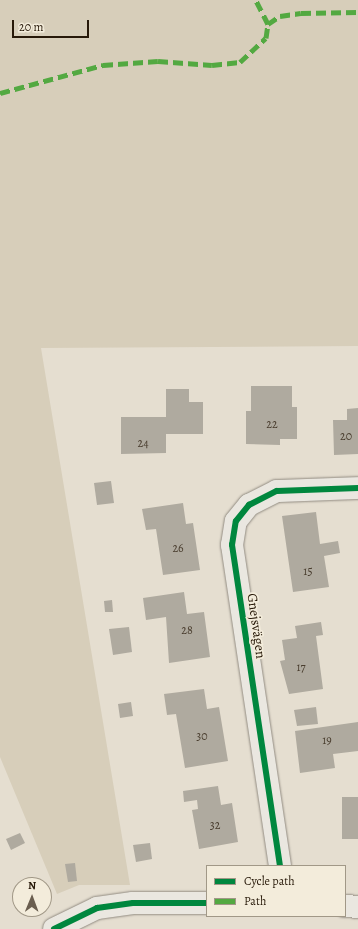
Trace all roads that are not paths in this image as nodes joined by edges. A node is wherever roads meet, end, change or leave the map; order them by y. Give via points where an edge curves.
1 (358, 488) edge
2 (280, 865) edge
3 (206, 903) edge
4 (346, 906) edge
5 (358, 906) edge
6 (54, 929) edge

1 - 2 street, Gnejsvägen via 277,492 249,505 236,520 232,545
3 - 6 street via 133,903 96,908
4 - 5 street

